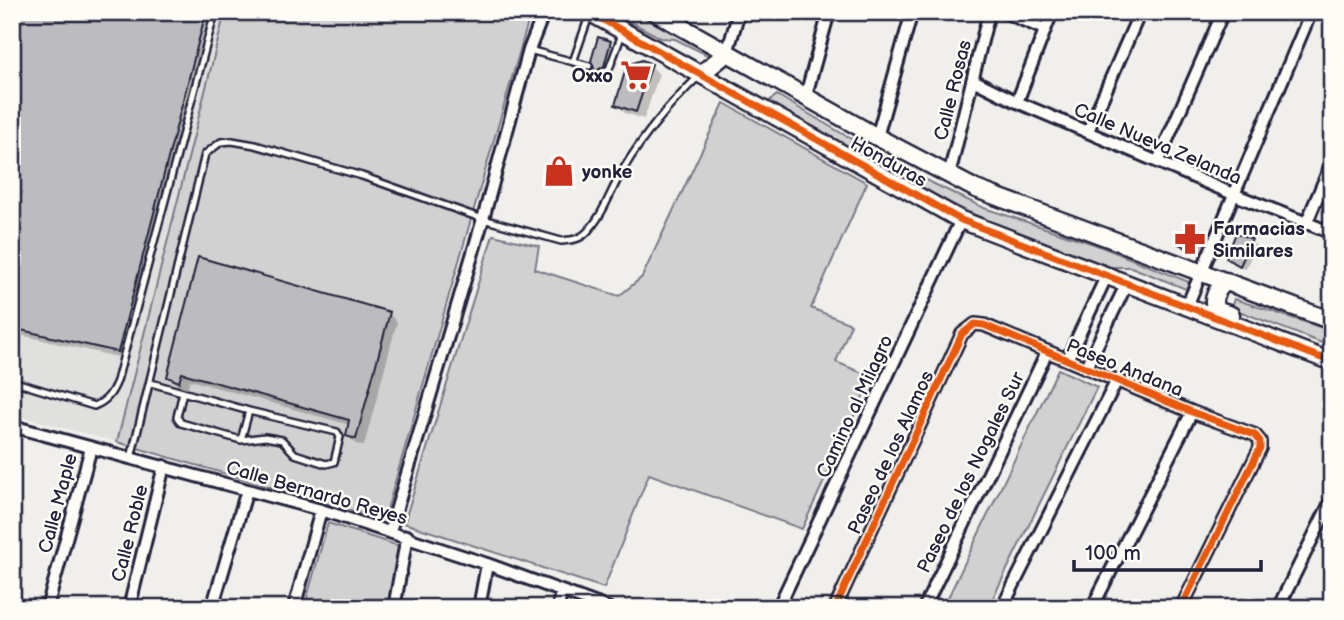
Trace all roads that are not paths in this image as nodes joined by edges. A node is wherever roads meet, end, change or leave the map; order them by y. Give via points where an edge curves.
1 (215, 12) edge
2 (544, 12) edge
3 (655, 12) edge
4 (739, 12) edge
5 (829, 12) edge
6 (912, 12) edge
7 (989, 12) edge
8 (1004, 12) edge
9 (1052, 12) edge
10 (1140, 12) edge
11 (1223, 12) edge
12 (1311, 12) edge
13 (590, 13) edge
14 (1044, 29) junction
15 (624, 32) junction
16 (529, 50) junction
17 (727, 53) junction
18 (573, 62) junction
19 (589, 66) dead end
20 (602, 72) dead end
21 (701, 74) junction
22 (773, 79) junction
23 (973, 80) junction
24 (806, 95) junction
25 (1017, 102) junction
26 (755, 104) junction
27 (1088, 131) junction
28 (877, 137) junction
29 (1158, 161) junction
30 (1332, 162) edge
31 (949, 175) junction
32 (1233, 194) junction
33 (483, 219) junction
34 (961, 220) junction
35 (1306, 225) junction
36 (1332, 233) edge
37 (1201, 271) junction
38 (1107, 275) junction
39 (1226, 281) junction
40 (1127, 283) junction
41 (1187, 306) junction
42 (1332, 321) edge
43 (984, 325) joint
44 (1297, 348) junction
45 (1047, 352) junction
46 (1067, 360) junction
47 (1332, 362) edge
48 (1086, 368) junction
49 (1117, 380) junction
50 (12, 382) edge
51 (150, 383) junction
52 (183, 392) junction
53 (249, 411) junction
54 (1192, 412) junction
55 (12, 426) edge
56 (241, 440) junction
57 (90, 448) junction
58 (131, 458) junction
59 (164, 467) junction
60 (247, 490) junction
61 (1332, 499) edge
62 (321, 510) junction
63 (390, 531) junction
64 (407, 536) junction
65 (487, 564) junction
66 (561, 593) junction
67 (47, 608) edge
68 (129, 608) edge
69 (212, 608) edge
70 (294, 608) edge
71 (394, 608) edge
72 (479, 608) edge
73 (558, 608) edge
74 (608, 608) edge
75 (778, 608) edge
76 (835, 608) edge
77 (924, 608) edge
78 (1002, 608) edge
79 (1092, 608) edge
80 (1181, 608) edge
81 (1278, 608) edge

1 - 50 lane via 112,393 94,406
2 - 16 street
3 - 17 street, Honduras
4 - 17 street
5 - 24 street
6 - 28 street
7 - 23 street, Calle Rosas
8 - 14 street
9 - 14 street
10 - 27 street
11 - 29 street
12 - 32 street
13 - 15 street, Honduras
13 - 18 lane
14 - 25 street
15 - 20 lane via 609,69
15 - 21 street, Honduras
16 - 18 lane
16 - 33 street
17 - 21 street
17 - 22 street, Honduras
18 - 19 lane
21 - 26 street, Honduras
21 - 33 lane via 644,138 585,235 561,241
22 - 24 street, Honduras
22 - 26 street
23 - 25 street, Calle Nueva Zelanda
23 - 31 street, Calle Rosas
24 - 28 street, Honduras
25 - 27 street, Calle Nueva Zelanda
26 - 34 street, Honduras
27 - 29 street, Calle Nueva Zelanda
28 - 31 street, Honduras
29 - 32 street, Calle Nueva Zelanda
30 - 35 street
31 - 37 street, Honduras
32 - 35 street, Calle Nueva Zelanda
32 - 37 street
33 - 51 lane via 362,176 255,145 232,141 214,146 205,154
33 - 63 street
34 - 38 street, Honduras
34 - 75 street, Camino al Milagro
35 - 36 street, Calle Nueva Zelanda
37 - 39 street, Honduras
37 - 41 street
38 - 40 street, Honduras
38 - 46 street
39 - 42 street, Honduras
39 - 44 street via 1213,298 1216,310 1273,331
40 - 41 street, Honduras
40 - 48 street
41 - 44 street, Honduras
43 - 45 street, Paseo Andana
43 - 76 street, Paseo de los Alamos via 975,324 962,334
44 - 47 street
45 - 46 street, Paseo Andana
45 - 77 street, Paseo de los Nogales Sur
46 - 48 street, Paseo Andana
48 - 49 street, Paseo Andana
49 - 54 street, Paseo Andana
49 - 78 street
51 - 52 lane
51 - 58 lane
52 - 53 lane
52 - 56 lane via 178,421
53 - 56 lane
53 - 56 lane via 337,432 335,459 326,464 295,454 282,440
54 - 79 street
54 - 80 street, Paseo Andana via 1255,435 1261,448
55 - 57 street, Calle Bernardo Reyes
57 - 58 street, Calle Bernardo Reyes
57 - 67 street, Calle Maple
58 - 59 street, Calle Bernardo Reyes
59 - 60 street, Calle Bernardo Reyes
59 - 68 street, Calle Roble
60 - 62 street, Calle Bernardo Reyes
60 - 69 street
61 - 81 street
62 - 63 street, Calle Bernardo Reyes
62 - 70 street
63 - 64 street, Calle Bernardo Reyes
64 - 65 street, Calle Bernardo Reyes
64 - 71 street
65 - 66 street, Calle Bernardo Reyes
65 - 72 street
66 - 73 street
66 - 74 street, Calle Bernardo Reyes

